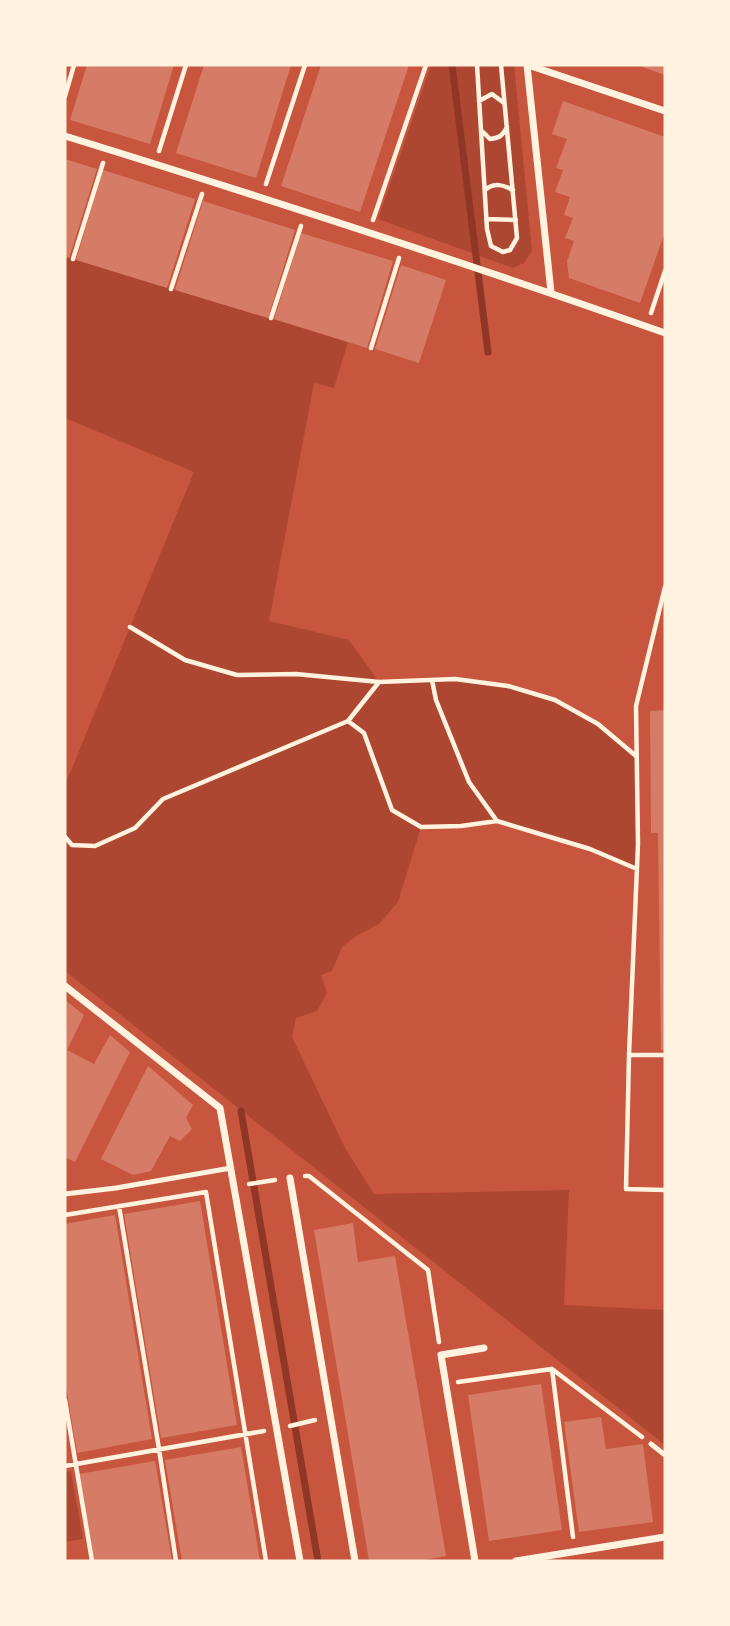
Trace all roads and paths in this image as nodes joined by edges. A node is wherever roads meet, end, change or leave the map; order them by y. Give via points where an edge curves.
1 (74, 65) edge
2 (186, 65) edge
3 (305, 65) edge
4 (426, 65) edge
5 (477, 65) edge
6 (501, 65) edge
7 (528, 65) edge
8 (65, 96) edge
9 (479, 101) junction
10 (505, 103) junction
11 (665, 111) edge
12 (507, 126) junction
13 (481, 130) junction
14 (65, 136) edge
15 (107, 149) junction
16 (155, 163) junction
17 (206, 180) junction
18 (513, 190) junction
19 (484, 191) junction
20 (262, 197) junction
21 (306, 212) junction
22 (486, 219) junction
23 (516, 220) junction
24 (369, 232) junction
25 (403, 244) junction
26 (73, 259) dead end
27 (665, 271) edge
28 (171, 289) dead end
29 (551, 292) junction
30 (271, 318) dead end
31 (647, 327) junction
32 (665, 333) edge
33 (371, 348) dead end
34 (665, 587) edge
35 (131, 627) dead end
36 (432, 680) junction
37 (379, 682) junction
38 (348, 721) junction
39 (636, 756) junction
40 (497, 821) junction
41 (65, 837) edge
42 (637, 869) junction
43 (65, 986) edge
44 (629, 1055) junction
45 (665, 1055) edge
46 (232, 1168) junction
47 (290, 1178) joint
48 (266, 1182) dead end
49 (242, 1185) dead end
50 (116, 1188) junction
51 (665, 1191) edge
52 (65, 1194) edge
53 (119, 1207) junction
54 (65, 1215) edge
55 (484, 1348) dead end
56 (441, 1355) junction
57 (552, 1369) junction
58 (446, 1384) junction
59 (65, 1400) edge
60 (306, 1422) dead end
61 (280, 1428) junction
62 (246, 1434) junction
63 (651, 1444) joint
64 (159, 1449) junction
65 (665, 1455) edge
66 (75, 1464) junction
67 (65, 1466) edge
68 (665, 1537) edge
69 (575, 1552) junction
70 (92, 1561) edge
71 (176, 1561) edge
72 (266, 1561) edge
73 (300, 1561) edge
74 (355, 1561) edge
75 (475, 1561) edge
76 (516, 1561) edge

1 - 8 path
2 - 16 path
3 - 20 path
4 - 24 path
5 - 9 path
6 - 10 path
7 - 11 street
7 - 29 street
9 - 10 path via 492,94
9 - 13 path
10 - 12 path
12 - 13 path via 497,138 486,137
12 - 18 path
13 - 19 path
14 - 15 street
15 - 16 street
15 - 26 path
16 - 17 street
17 - 20 street
17 - 28 path
18 - 19 path via 498,184
18 - 23 path
19 - 22 path
20 - 21 street
21 - 24 street
21 - 30 path
22 - 23 path
22 - 23 path via 488,242 503,252 516,244
24 - 25 street
25 - 29 street
25 - 33 path
27 - 31 path
29 - 31 street
31 - 32 street
34 - 39 path via 635,706
35 - 37 path via 185,660 237,675 296,674
36 - 37 path
36 - 39 path via 509,686 555,700 598,724
36 - 40 path via 469,782
37 - 38 path
38 - 40 path via 364,733 392,810 421,827
38 - 41 path via 163,799 135,828 95,846 72,845
39 - 42 path
40 - 42 path via 590,849
42 - 44 path
43 - 46 street via 220,1108
44 - 45 path
44 - 51 path via 626,1189
46 - 50 lane
46 - 61 street
47 - 56 path via 309,1176 428,1270
47 - 74 street
48 - 49 path
50 - 52 lane
50 - 53 path
53 - 54 path
53 - 62 path via 206,1192
53 - 64 path
55 - 56 street
56 - 58 street
57 - 58 path
57 - 63 path
57 - 69 path
58 - 75 street
59 - 66 path
60 - 61 path
61 - 62 path
61 - 73 street
62 - 64 path
62 - 72 path
63 - 65 lane
64 - 66 path
64 - 71 path
66 - 67 path
66 - 70 path
68 - 69 street
69 - 76 street

